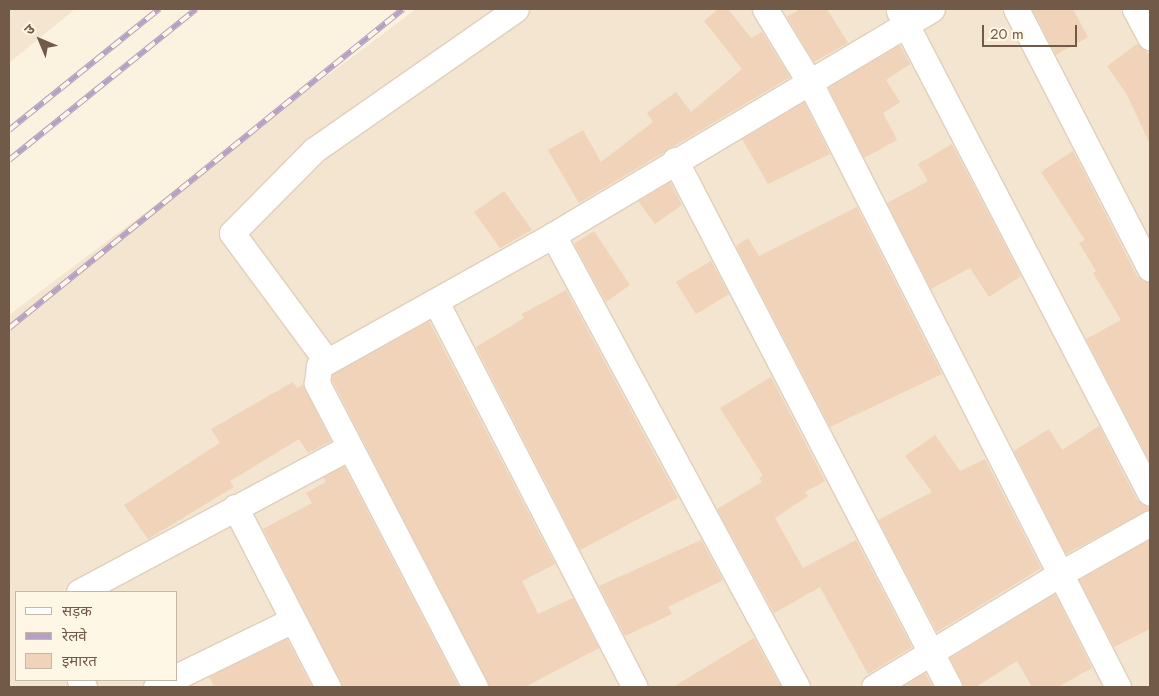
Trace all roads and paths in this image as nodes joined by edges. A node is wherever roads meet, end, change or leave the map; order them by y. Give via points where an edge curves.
1 (516, 9) edge
2 (765, 9) edge
3 (932, 9) edge
4 (1016, 9) edge
5 (1136, 9) edge
6 (902, 17) edge
7 (1150, 37) edge
8 (809, 81) junction
9 (675, 160) junction
10 (553, 235) junction
11 (1150, 269) edge
12 (436, 302) junction
13 (326, 360) junction
14 (349, 447) junction
15 (1150, 493) edge
16 (235, 507) junction
17 (1150, 523) edge
18 (1060, 574) junction
19 (82, 591) edge
20 (293, 620) junction
21 (930, 653) junction
22 (178, 676) edge
23 (169, 681) edge
24 (156, 687) edge
25 (328, 687) edge
26 (475, 687) edge
27 (635, 687) edge
28 (796, 687) edge
29 (874, 687) edge
30 (950, 687) edge
31 (1118, 687) edge

1 - 13 street via 314,150 232,233
2 - 8 street
3 - 6 street
4 - 11 street
5 - 7 street
6 - 8 street
6 - 15 street
8 - 9 street
8 - 18 street
9 - 10 street
9 - 21 street
10 - 12 street
10 - 28 street
12 - 13 street
12 - 27 street
13 - 14 street via 316,374 317,383
14 - 16 street
14 - 26 street
16 - 19 street
16 - 20 street
17 - 18 street
18 - 21 street
18 - 31 street
20 - 22 street
20 - 25 street
21 - 29 street
21 - 30 street
23 - 24 street

